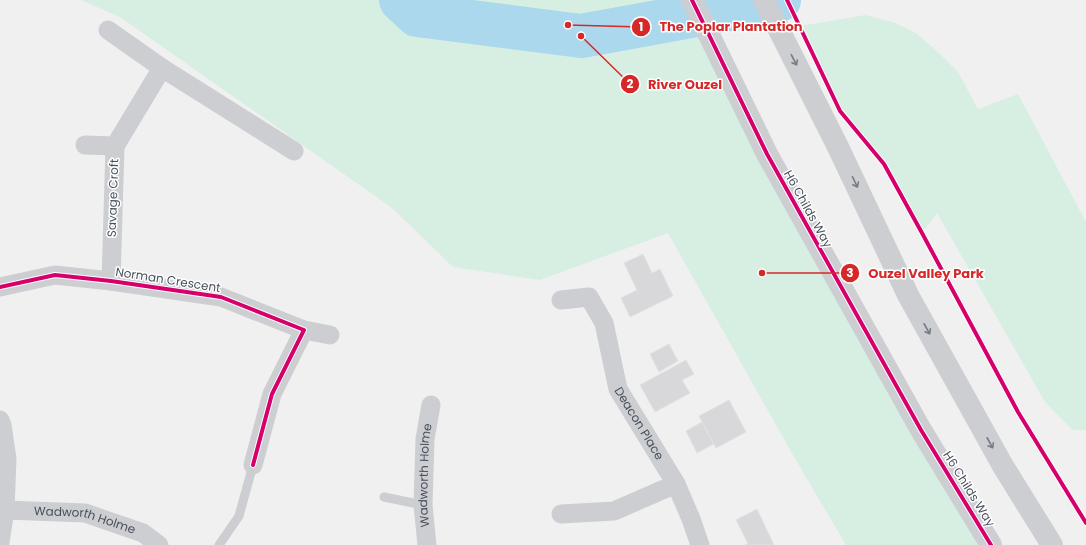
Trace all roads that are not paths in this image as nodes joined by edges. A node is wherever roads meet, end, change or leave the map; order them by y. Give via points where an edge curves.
1 (692, 0) edge
2 (764, 0) edge
3 (108, 30) dead end
4 (162, 68) junction
5 (85, 145) dead end
6 (115, 146) junction
7 (294, 151) dead end
8 (111, 281) junction
9 (0, 287) edge
10 (560, 300) dead end
11 (304, 330) junction
12 (330, 335) dead end
13 (431, 406) dead end
14 (0, 420) edge
15 (253, 465) joint
16 (676, 484) junction
17 (384, 497) dead end
18 (423, 505) junction
19 (5, 510) junction
20 (561, 514) dead end
21 (0, 542) edge
22 (159, 545) edge
23 (219, 545) edge
24 (427, 545) edge
25 (700, 545) edge
26 (992, 545) edge
27 (1052, 545) edge

1 - 26 street, H6 Childs Way via 767,154 921,430
2 -> 27 street via 838,147 908,295 1003,466
3 - 4 street
4 - 6 street
4 - 7 street
5 - 6 street, Savage Croft
6 - 8 street, Savage Croft
8 - 9 street, Norman Crescent via 55,275
8 - 11 street, Norman Crescent via 222,297
10 - 16 street, Deacon Place via 589,297 604,323 618,389
11 - 12 street, Norman Crescent
11 - 15 street via 272,394
13 - 18 street, Wadworth Holme via 425,439
14 - 19 street via 7,459
15 - 23 lane via 239,516
16 - 20 street via 614,511
16 - 25 street, Deacon Place via 692,518
17 - 18 lane
18 - 24 street, Wadworth Holme
19 - 21 street
19 - 22 street, Wadworth Holme via 85,513 143,533

